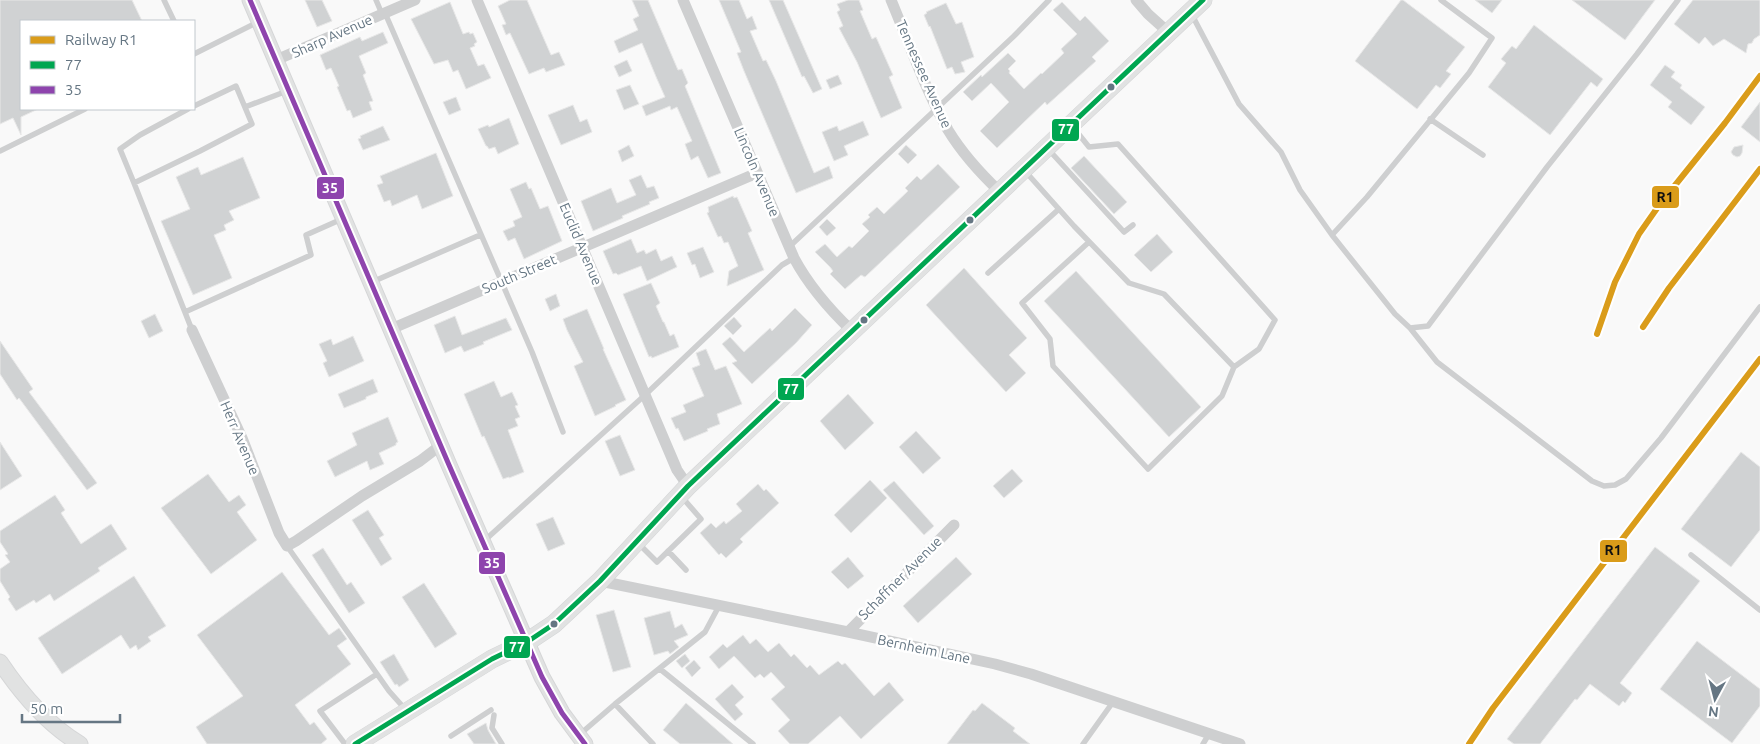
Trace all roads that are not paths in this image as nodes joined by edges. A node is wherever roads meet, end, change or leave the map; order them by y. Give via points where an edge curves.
1 (164, 0) edge
2 (250, 0) edge
3 (376, 0) edge
4 (415, 0) edge
5 (477, 0) edge
6 (683, 0) edge
7 (891, 0) edge
8 (1050, 0) edge
9 (1136, 0) edge
10 (1441, 0) edge
11 (1678, 0) edge
12 (1197, 6) edge
13 (384, 14) junction
14 (174, 20) edge
15 (259, 21) junction
16 (1168, 32) junction
17 (195, 53) edge
18 (276, 60) junction
19 (289, 90) junction
20 (195, 106) edge
21 (245, 107) junction
22 (937, 108) junction
23 (82, 110) edge
24 (186, 110) edge
25 (1430, 119) junction
26 (1071, 125) junction
27 (1047, 148) junction
28 (0, 151) edge
29 (1484, 155) dead end
30 (1024, 170) junction
31 (757, 173) junction
32 (134, 182) junction
33 (1000, 192) junction
34 (1059, 209) junction
35 (344, 218) junction
36 (1133, 225) dead end
37 (480, 235) junction
38 (1332, 235) junction
39 (1089, 242) junction
40 (582, 247) junction
41 (789, 247) junction
42 (794, 258) junction
43 (988, 273) dead end
44 (371, 282) junction
45 (501, 282) junction
46 (1760, 307) edge
47 (185, 312) junction
48 (1410, 328) junction
49 (391, 329) junction
50 (192, 330) joint
51 (852, 331) junction
52 (1234, 367) junction
53 (645, 395) junction
54 (562, 432) dead end
55 (440, 445) junction
56 (684, 490) junction
57 (954, 525) dead end
58 (637, 541) junction
59 (483, 542) junction
60 (287, 546) junction
61 (668, 551) junction
62 (1691, 555) dead end
63 (686, 570) dead end
64 (600, 581) junction
65 (720, 606) junction
66 (1760, 610) edge
67 (848, 632) junction
68 (527, 642) junction
69 (0, 662) edge
70 (660, 669) junction
71 (377, 674) junction
72 (1113, 702) junction
73 (615, 704) junction
74 (406, 711) junction
75 (1209, 734) junction
76 (451, 736) dead end
77 (582, 740) edge
78 (80, 744) edge
79 (345, 744) edge
80 (355, 744) edge
81 (502, 744) edge
82 (652, 744) edge
83 (753, 744) edge
84 (1083, 744) edge
85 (1203, 744) edge
86 (1240, 744) edge

1 - 14 lane
2 - 15 main road
3 - 13 lane
4 - 13 street, Sharp Avenue
5 - 40 street, Euclid Avenue
6 - 31 street, Lincoln Avenue
7 - 22 street, Tennessee Avenue
8 - 22 lane
9 - 16 street
10 - 25 lane via 1492,38 1469,73
11 - 48 lane via 1428,326
12 - 16 main road
12 - 38 lane via 1239,104 1281,152 1300,190
13 - 18 street, Sharp Avenue
13 - 37 lane
15 - 17 lane
15 - 18 main road
16 - 26 main road
18 - 19 main road
19 - 21 lane
19 - 35 main road
20 - 21 lane via 236,86
21 - 32 lane via 252,124
22 - 33 street, Tennessee Avenue via 961,150
22 - 41 lane
23 - 28 lane
24 - 32 lane via 120,148
25 - 29 lane
25 - 38 lane
26 - 27 main road
26 - 52 lane via 1089,147 1118,144 1275,320 1259,349
27 - 30 main road
27 - 36 lane via 1124,232
30 - 33 main road
30 - 34 lane
31 - 40 street, South Street
31 - 41 street, Lincoln Avenue
32 - 47 lane
33 - 51 main road
34 - 39 lane
34 - 43 lane
35 - 44 main road
35 - 47 lane via 306,236 310,255
37 - 44 lane
37 - 45 lane
38 - 48 lane
39 - 52 lane via 1129,283 1164,294
39 - 52 lane via 1022,303 1050,338 1053,366 1148,469 1222,396
40 - 45 street, South Street
40 - 53 street, Euclid Avenue
41 - 42 street, Lincoln Avenue
42 - 51 street, Lincoln Avenue via 818,295
42 - 53 lane via 782,265
44 - 49 main road
45 - 49 street, South Street
45 - 54 lane
46 - 48 lane via 1639,465 1626,479 1604,486 1592,481 1437,362
47 - 50 lane
49 - 55 main road
50 - 60 street, Herr Avenue
51 - 56 main road
53 - 56 street, Euclid Avenue
53 - 59 lane
55 - 59 main road
55 - 60 street
56 - 58 main road
56 - 61 lane via 701,519
57 - 67 street, Schaffner Avenue
58 - 61 lane via 657,562
58 - 64 main road
59 - 68 main road
60 - 71 lane
61 - 63 lane
62 - 66 lane
64 - 65 street, Bernheim Lane
64 - 68 main road via 554,624
65 - 67 street, Bernheim Lane
65 - 70 lane via 705,632
67 - 72 street, Bernheim Lane via 995,664
68 - 74 main road via 492,659
68 - 77 main road via 546,684
69 - 78 main road via 46,717
70 - 73 lane
70 - 83 lane
71 - 74 lane
71 - 79 lane via 320,711
72 - 75 street, Bernheim Lane
72 - 84 lane
73 - 77 lane
73 - 82 lane
74 - 80 main road
75 - 85 lane
75 - 86 street, Bernheim Lane
76 - 81 lane via 492,713 492,728

